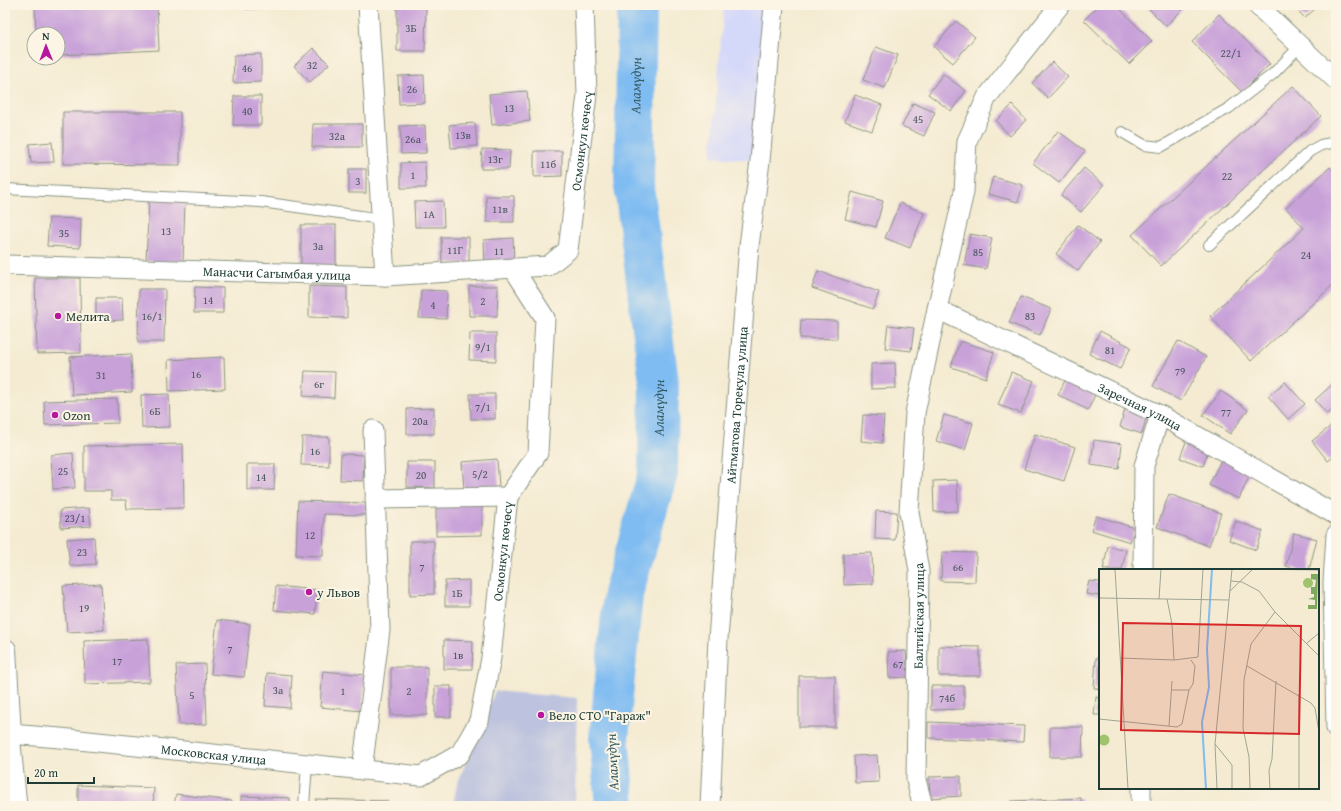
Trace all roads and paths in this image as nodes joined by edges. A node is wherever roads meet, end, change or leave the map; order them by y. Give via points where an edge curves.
1 (368, 5) edge
2 (584, 5) edge
3 (774, 5) edge
4 (1060, 5) edge
5 (1257, 5) edge
6 (1300, 46) junction
7 (1336, 80) edge
8 (1122, 132) dead end
9 (1336, 142) edge
10 (5, 189) edge
11 (382, 218) junction
12 (1209, 245) dead end
13 (5, 265) edge
14 (548, 266) joint
15 (513, 268) junction
16 (385, 276) junction
17 (937, 309) junction
18 (1160, 415) junction
19 (373, 430) dead end
20 (508, 498) junction
21 (375, 499) junction
22 (1336, 515) edge
23 (1336, 535) edge
24 (1143, 569) edge
25 (5, 650) edge
26 (1336, 728) edge
27 (8, 734) edge
28 (307, 764) junction
29 (362, 770) junction
30 (421, 776) joint
31 (1141, 789) edge
32 (17, 806) edge
33 (304, 806) edge
34 (710, 806) edge
35 (923, 806) edge
36 (1141, 806) edge

1 - 11 street
2 - 14 street, Осмонкул көчөсү via 587,95 568,250
3 - 34 street, Айтматова Торекула улица via 760,161 749,246 718,639
4 - 17 street, Балтийская улица via 987,97 967,141 964,192
5 - 6 street
6 - 7 street
6 - 8 lane via 1273,74 1229,108 1161,147 1144,146
9 - 12 lane via 1321,145 1310,151
10 - 11 lane via 261,202
11 - 16 street
13 - 16 street, Манасчи Сагымбая улица
14 - 15 street, Манасчи Сагымбая улица
15 - 16 street, Манасчи Сагымбая улица
15 - 20 street, Осмонкул көчөсү via 546,318 538,453
17 - 18 street, Заречная улица
17 - 35 street, Балтийская улица via 915,413 908,512 919,571 916,780
18 - 22 street, Заречная улица
18 - 24 street via 1144,466
19 - 21 street
20 - 21 street
20 - 30 street, Осмонкул көчөсү via 491,658 479,721 460,754
21 - 29 street via 380,630
23 - 26 street via 1333,582
25 - 27 street
27 - 28 street, Московская улица
27 - 32 street
28 - 29 street, Московская улица
28 - 33 lane
29 - 30 street, Московская улица
31 - 36 street

